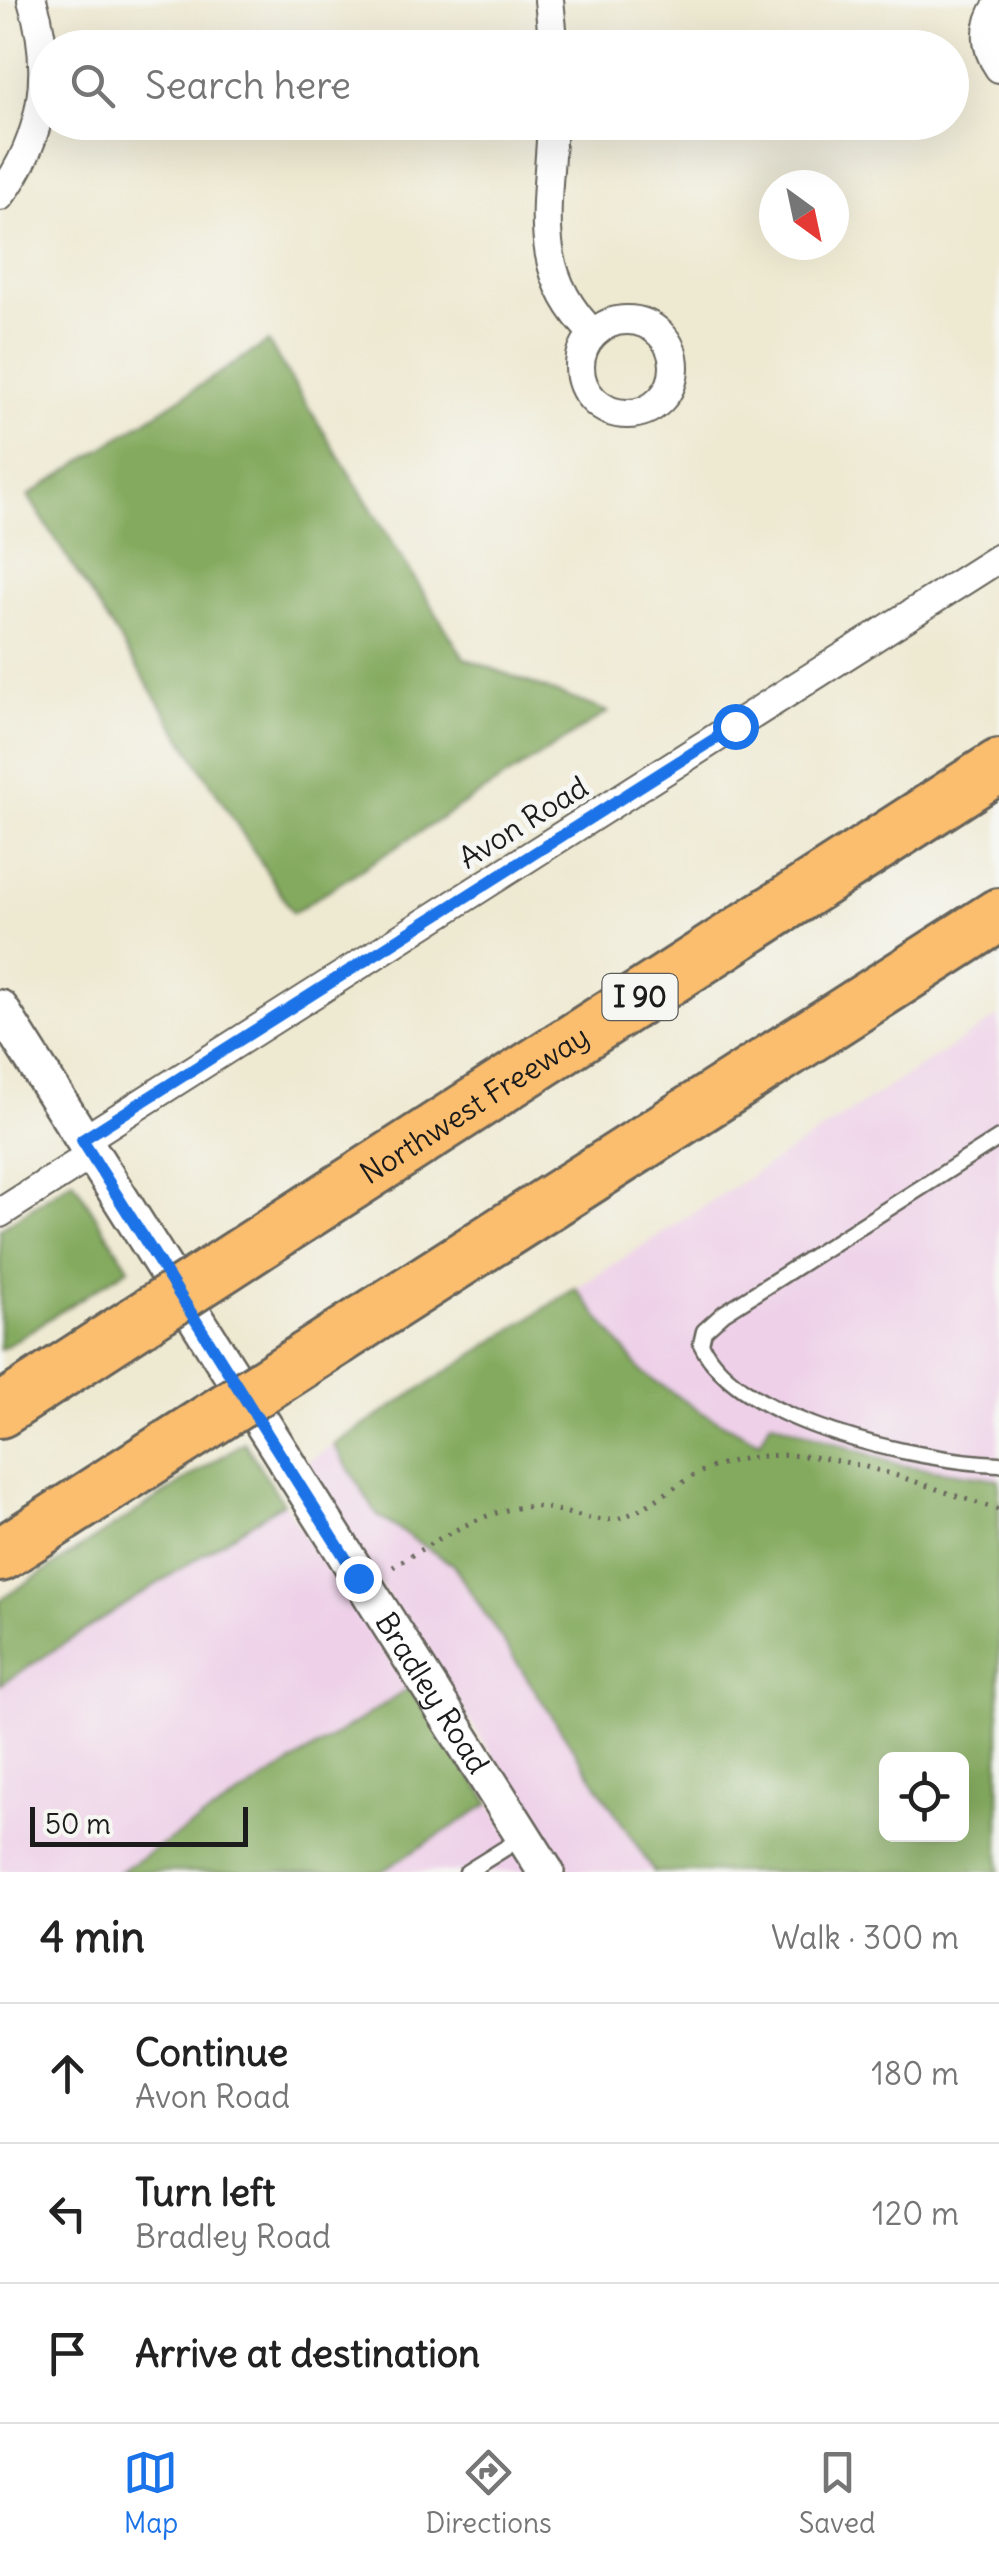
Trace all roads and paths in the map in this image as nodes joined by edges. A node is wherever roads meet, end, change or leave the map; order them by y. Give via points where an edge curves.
1 (32, 0) edge
2 (549, 0) edge
3 (991, 4) edge
4 (37, 30) edge
5 (552, 30) edge
6 (999, 68) edge
7 (31, 140) edge
8 (552, 140) edge
9 (0, 196) edge
10 (593, 333) dead end
11 (999, 558) edge
12 (999, 766) edge
13 (999, 915) edge
14 (0, 1008) edge
15 (999, 1138) edge
16 (87, 1148) junction
17 (0, 1212) edge
18 (0, 1411) edge
19 (999, 1464) edge
20 (999, 1510) edge
21 (0, 1555) edge
22 (394, 1567) dead end
23 (524, 1837) junction
24 (467, 1872) edge
25 (546, 1872) edge

1 - 4 street
2 - 5 street
3 - 6 street via 987,41
7 - 9 street
8 - 10 street via 549,265 570,309
11 - 16 street, Avon Road
12 - 18 highway, Northwest Freeway / I 90, bridge
13 - 21 highway, bridge
14 - 16 street, Bradley Road
15 - 19 lane via 724,1313 704,1331 701,1344 722,1374 805,1420 903,1450
16 - 17 street, Avon Road
16 - 23 street, Bradley Road
20 - 22 path via 910,1478 800,1454 753,1454 706,1470 622,1518 536,1506 487,1517
23 - 24 lane
23 - 25 street, Bradley Road

